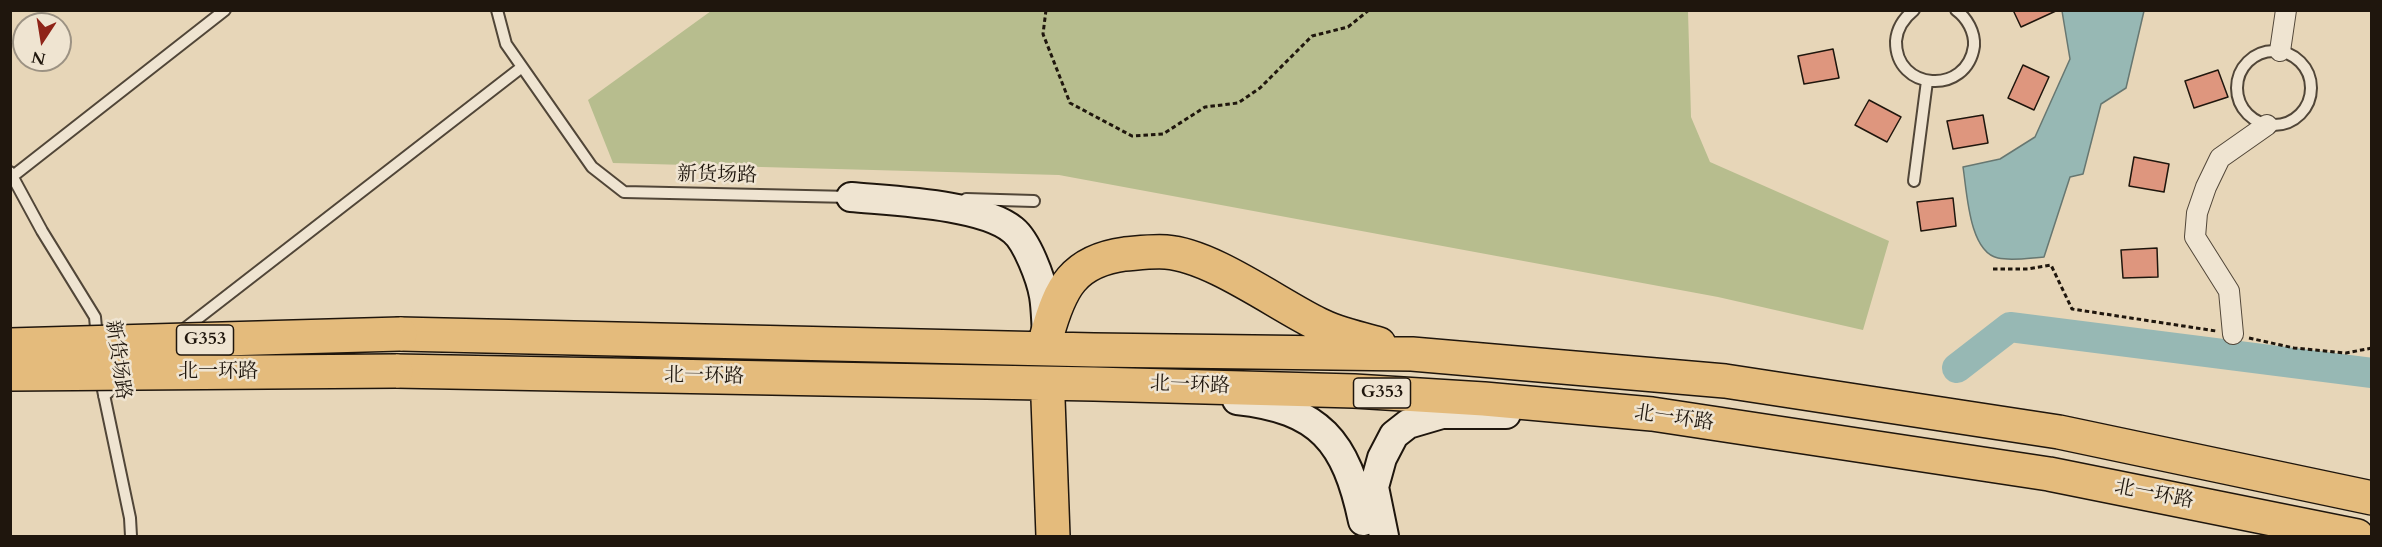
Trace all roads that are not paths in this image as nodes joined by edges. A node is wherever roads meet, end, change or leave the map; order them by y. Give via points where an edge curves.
1 (225, 10) edge
2 (497, 10) edge
3 (1914, 10) edge
4 (1956, 10) edge
5 (2286, 10) edge
6 (2280, 51) junction
7 (522, 67) junction
8 (1927, 81) junction
9 (2267, 125) junction
10 (12, 174) edge
11 (1914, 181) dead end
12 (851, 197) junction
13 (1034, 201) dead end
14 (2233, 334) road end
15 (1047, 335) joint
16 (10, 345) edge
17 (1412, 354) junction
18 (10, 374) edge
19 (1094, 384) junction
20 (104, 396) junction
21 (1048, 399) dead end
22 (1652, 414) junction
23 (2372, 495) edge
24 (1050, 532) edge
25 (131, 537) edge
26 (1366, 537) edge
27 (1384, 537) edge
28 (2357, 537) edge

1 - 10 lane
2 - 7 lane, 新货场路 via 506,44
3 - 8 lane via 1900,26 1896,48 1906,69
4 - 8 lane via 1974,36 1972,57 1954,77
5 - 6 street
6 - 9 lane via 2301,63 2308,73 2311,93 2299,116 2280,125
6 - 9 lane via 2254,56 2240,70 2236,82 2241,107 2255,121
7 - 12 lane, 新货场路 via 592,167 624,192
7 - 20 lane via 210,307
8 - 11 lane
9 - 14 street via 2220,158 2197,213 2195,237 2229,291
10 - 20 lane, 新货场路 via 95,317
12 - 13 lane, 新货场路
12 - 15 street via 976,213 1013,230 1023,242 1044,295
15 - 17 highway via 1063,289 1080,270 1106,257 1167,252 1204,262 1320,326
16 - 17 highway, 北一环路 / G353, bridge via 400,334 1095,351
17 - 23 highway, 北一环路 / G353 via 1736,383 2059,432
18 - 19 highway, 北一环路 / G353, bridge via 396,371
19 - 22 highway, 北一环路 / G353 via 1354,392
19 - 26 street via 1268,403 1304,418 1324,431 1341,453 1356,486
20 - 25 lane, 新货场路
21 - 24 highway
22 - 27 street via 1442,414 1408,424 1395,435 1382,458 1374,488
22 - 28 highway, 北一环路 / G353 via 2049,474

